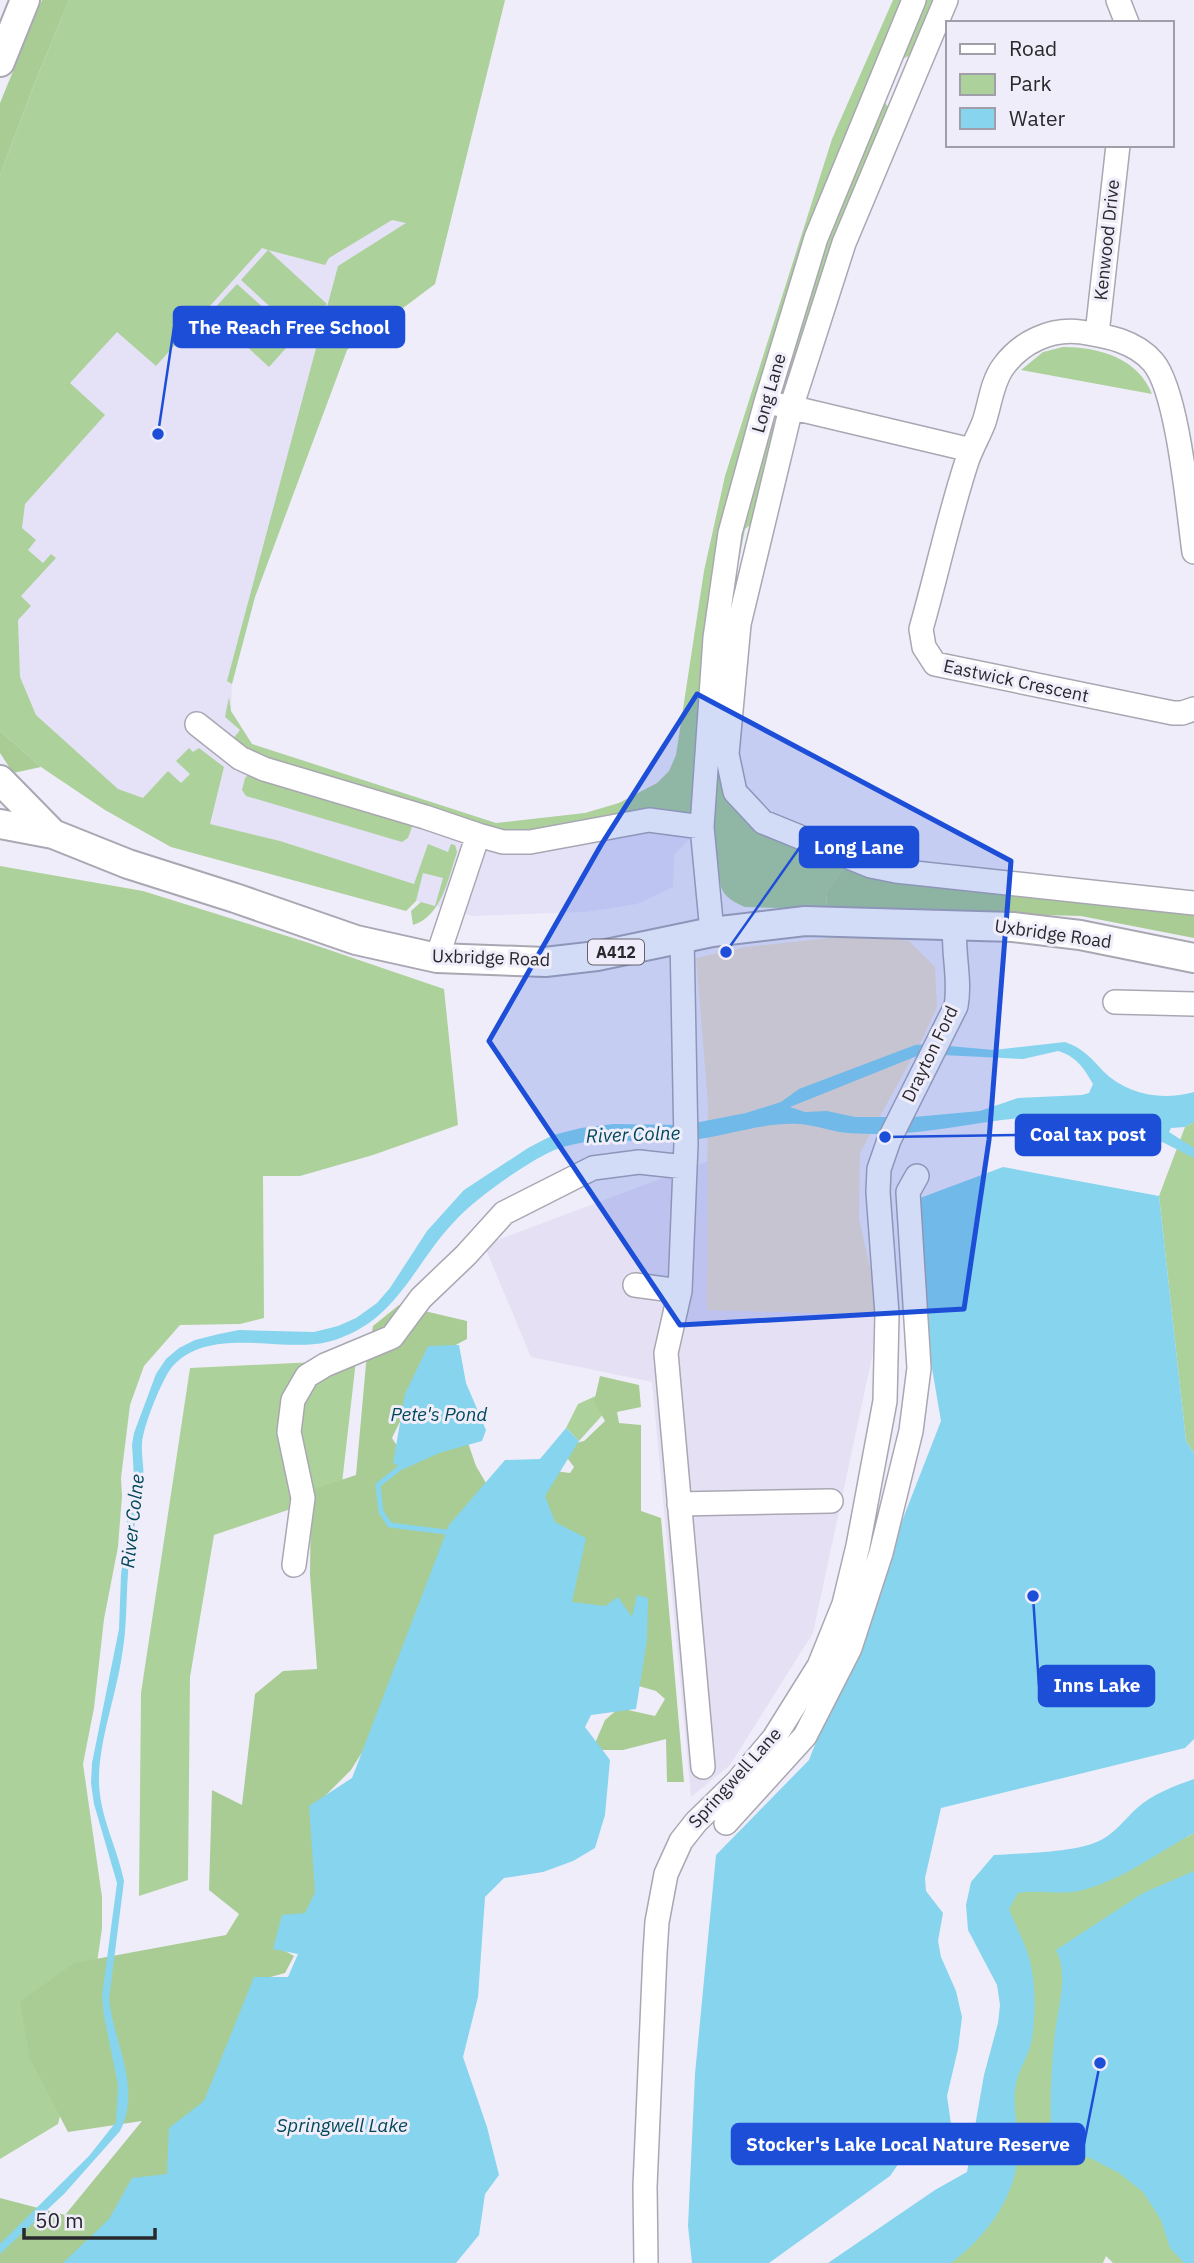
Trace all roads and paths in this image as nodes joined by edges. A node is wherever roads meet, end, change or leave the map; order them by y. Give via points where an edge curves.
1 (25, 0) edge
2 (914, 0) edge
3 (946, 0) edge
4 (1118, 0) edge
5 (1126, 21) edge
6 (0, 62) edge
7 (1118, 147) edge
8 (1097, 334) junction
9 (766, 402) junction
10 (792, 408) junction
11 (971, 450) junction
12 (1190, 492) edge
13 (1194, 552) edge
14 (1194, 709) edge
15 (197, 724) dead end
16 (0, 780) edge
17 (0, 824) edge
18 (702, 827) junction
19 (53, 834) junction
20 (478, 835) junction
21 (1194, 903) edge
22 (956, 924) junction
23 (712, 932) junction
24 (682, 937) junction
25 (437, 958) junction
26 (1194, 958) edge
27 (1115, 1002) dead end
28 (1194, 1004) edge
29 (889, 1140) joint
30 (685, 1167) junction
31 (917, 1176) dead end
32 (635, 1285) dead end
33 (680, 1291) junction
34 (880, 1428) junction
35 (911, 1431) junction
36 (831, 1501) dead end
37 (678, 1504) junction
38 (294, 1565) dead end
39 (703, 1767) dead end
40 (726, 1823) dead end
41 (646, 2263) edge

1 - 6 main road
2 - 9 street, Long Lane via 816,238
3 - 10 street, Long Lane via 844,243
4 - 5 street
7 - 8 street, Kenwood Drive
8 - 11 street, Eastwick Crescent via 1058,331 1021,348 1002,368
8 - 12 street, Eastwick Crescent via 1133,346 1160,373 1171,402
9 - 10 street
9 - 18 street, Long Lane via 726,559 715,638
10 - 11 street
10 - 21 street, Long Lane via 739,624 727,754 735,792 763,821 871,866
11 - 14 street, Eastwick Crescent via 921,629 924,647 935,664 1173,713
12 - 13 street, Eastwick Crescent
15 - 20 street via 240,758 264,769
16 - 19 main road, Uxbridge Road / A412
17 - 19 main road, Uxbridge Road / A412
18 - 20 street via 649,820 530,842 503,842
18 - 23 street, Long Lane
19 - 25 main road, Uxbridge Road / A412 via 128,864 356,940
20 - 25 street
22 - 23 main road, Uxbridge Road / A412 via 805,921
22 - 26 main road, Uxbridge Road / A412 via 1080,935
22 - 29 street, Drayton Ford via 958,995
23 - 24 main road, Uxbridge Road / A412
24 - 25 main road, Uxbridge Road / A412 via 545,962
24 - 30 street
27 - 28 street
29 - 34 street, Springwell Lane via 879,1169 878,1192 887,1327
30 - 33 street
30 - 38 street via 639,1162 593,1168 504,1213 421,1298 392,1337 307,1376 293,1400 289,1432 303,1498
31 - 35 street via 908,1192 919,1368
32 - 33 street
33 - 37 street via 666,1353
34 - 35 street
34 - 41 street, Springwell Lane via 844,1604 819,1666 768,1745 686,1833 666,1874 654,1967
35 - 40 street via 881,1553 850,1648 805,1736
36 - 37 street
37 - 39 street

